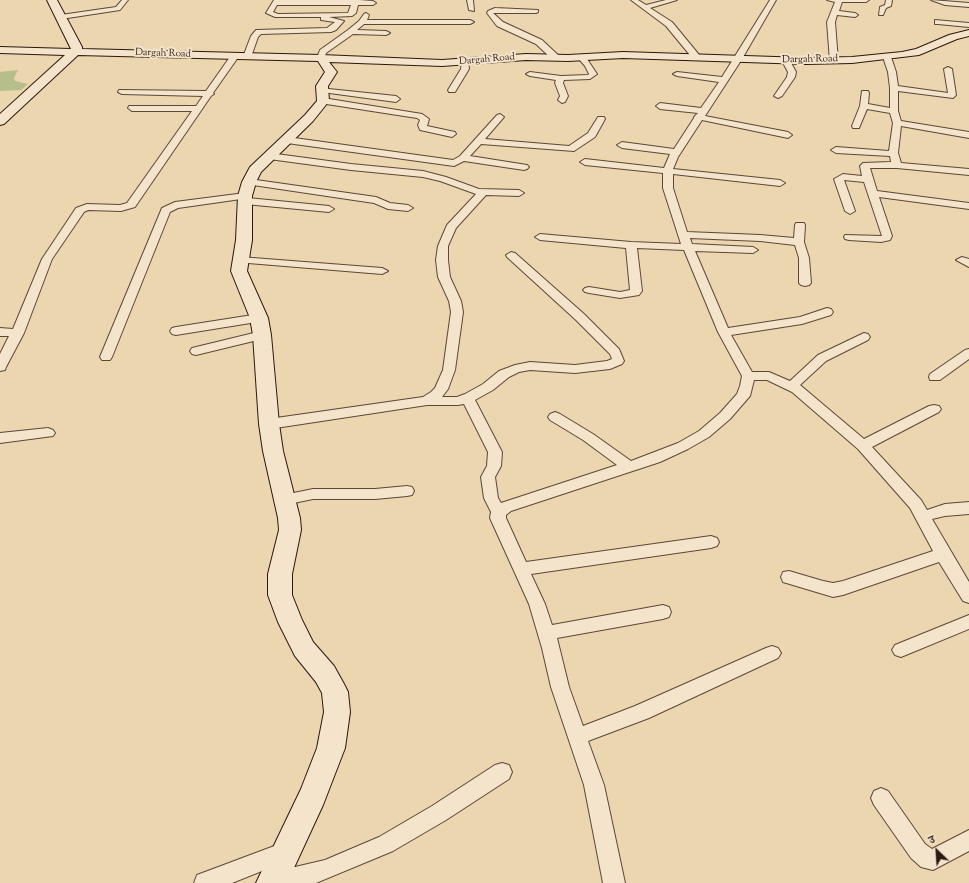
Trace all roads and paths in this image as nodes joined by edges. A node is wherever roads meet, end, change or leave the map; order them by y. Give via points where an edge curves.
1 (52, 0) edge
2 (125, 0) edge
3 (470, 0) edge
4 (634, 0) edge
5 (674, 0) edge
6 (773, 0) edge
7 (830, 0) edge
8 (866, 0) edge
9 (889, 0) edge
10 (934, 0) edge
11 (839, 1) edge
12 (276, 2) edge
13 (356, 2) edge
14 (374, 2) edge
15 (969, 5) edge
16 (645, 7) junction
17 (472, 10) dead end
18 (536, 11) dead end
19 (834, 12) junction
20 (881, 14) dead end
21 (855, 15) dead end
22 (61, 17) junction
23 (324, 19) dead end
24 (362, 22) junction
25 (470, 22) dead end
26 (938, 22) dead end
27 (969, 25) edge
28 (351, 32) junction
29 (386, 33) dead end
30 (969, 33) edge
31 (0, 50) edge
32 (76, 51) junction
33 (235, 56) junction
34 (247, 57) junction
35 (887, 57) junction
36 (321, 58) junction
37 (556, 58) junction
38 (582, 58) junction
39 (697, 58) junction
40 (738, 59) junction
41 (786, 61) junction
42 (834, 61) junction
43 (465, 62) junction
44 (948, 69) dead end
45 (530, 74) dead end
46 (676, 74) dead end
47 (561, 78) junction
48 (723, 80) junction
49 (894, 88) junction
50 (452, 90) dead end
51 (122, 92) dead end
52 (865, 93) dead end
53 (210, 94) junction
54 (322, 96) junction
55 (778, 96) dead end
56 (396, 99) dead end
57 (562, 100) dead end
58 (660, 106) dead end
59 (864, 106) junction
60 (132, 108) dead end
61 (199, 109) junction
62 (894, 111) junction
63 (700, 114) junction
64 (500, 117) dead end
65 (601, 119) dead end
66 (0, 121) edge
67 (897, 123) junction
68 (856, 126) dead end
69 (452, 134) dead end
70 (788, 135) dead end
71 (969, 135) edge
72 (287, 140) junction
73 (478, 141) junction
74 (622, 145) dead end
75 (836, 150) dead end
76 (676, 152) junction
77 (894, 154) junction
78 (269, 156) junction
79 (463, 158) junction
80 (586, 162) dead end
81 (897, 165) junction
82 (524, 167) dead end
83 (668, 171) junction
84 (969, 172) edge
85 (868, 179) junction
86 (780, 183) dead end
87 (246, 193) junction
88 (483, 193) junction
89 (519, 193) dead end
90 (873, 193) junction
91 (969, 206) edge
92 (408, 208) dead end
93 (329, 209) dead end
94 (850, 211) dead end
95 (800, 225) dead end
96 (683, 234) junction
97 (540, 237) dead end
98 (849, 237) dead end
99 (799, 242) junction
100 (631, 245) junction
101 (689, 248) junction
102 (753, 250) dead end
103 (511, 255) dead end
104 (240, 260) junction
105 (382, 271) dead end
106 (804, 283) dead end
107 (589, 290) dead end
108 (827, 312) dead end
109 (261, 326) junction
110 (176, 331) dead end
111 (0, 332) edge
112 (724, 332) junction
113 (18, 333) junction
114 (864, 336) dead end
115 (196, 351) dead end
116 (969, 353) edge
117 (106, 358) dead end
118 (0, 367) edge
119 (748, 376) junction
120 (935, 377) dead end
121 (792, 386) junction
122 (468, 398) junction
123 (427, 401) junction
124 (934, 409) dead end
125 (555, 417) dead end
126 (269, 424) junction
127 (48, 433) dead end
128 (0, 438) edge
129 (863, 446) junction
130 (628, 466) junction
131 (406, 491) dead end
132 (284, 500) junction
133 (969, 508) edge
134 (499, 512) junction
135 (924, 516) junction
136 (711, 542) dead end
137 (943, 554) junction
138 (522, 569) junction
139 (789, 578) dead end
140 (969, 596) edge
141 (663, 612) dead end
142 (969, 622) edge
143 (546, 633) junction
144 (901, 650) dead end
145 (772, 653) dead end
146 (577, 737) junction
147 (502, 772) dead end
148 (881, 798) dead end
149 (969, 840) edge
150 (287, 851) junction
151 (272, 881) edge
152 (205, 883) edge
153 (614, 883) edge

1 - 22 street
2 - 22 street via 118,9
3 - 17 street
4 - 16 street
5 - 16 street
6 - 40 street
7 - 11 street
8 - 11 street
9 - 20 street via 888,6 883,7
10 - 15 street
11 - 19 street
12 - 13 street
12 - 13 street via 269,13 277,16 350,15
13 - 14 street
14 - 24 street
16 - 39 street via 669,24
18 - 37 street via 495,10 490,13 500,24 539,42
19 - 21 street
19 - 42 street via 831,28
22 - 32 street via 77,47
23 - 34 street via 340,21 328,30 259,32
24 - 25 street
24 - 28 street
26 - 27 street
28 - 29 street
28 - 36 street via 323,52
30 - 35 street, Dargah Road via 919,52
31 - 32 street, Dargah Road
32 - 33 street, Dargah Road
32 - 66 street
33 - 34 street, Dargah Road
33 - 53 street
34 - 36 street, Dargah Road
35 - 42 street, Dargah Road
35 - 49 street
36 - 43 street, Dargah Road
36 - 54 street via 330,72
37 - 38 street, Dargah Road
37 - 43 street, Dargah Road via 526,57
38 - 39 street, Dargah Road via 623,55
38 - 47 street via 592,76
39 - 40 street, Dargah Road
40 - 41 street, Dargah Road
40 - 48 street
41 - 42 street, Dargah Road
41 - 55 street via 792,72 791,77
43 - 50 street via 465,69
44 - 49 street via 952,95 950,96
45 - 47 street
46 - 48 street
47 - 57 street via 559,83 564,96
48 - 63 street
49 - 62 street
51 - 53 street
52 - 59 street
53 - 61 street
54 - 56 street
54 - 69 street via 422,116 425,119 423,128
54 - 72 street via 309,118
58 - 63 street
59 - 62 street
59 - 68 street
60 - 61 street
61 - 113 street via 131,205 121,208 88,207 80,210 47,259
62 - 67 street
63 - 70 street
63 - 76 street
64 - 73 street
65 - 73 street via 592,135 571,149
67 - 71 street
67 - 77 street
72 - 78 street
72 - 79 street via 451,163
73 - 79 street
74 - 76 street
75 - 77 street
76 - 83 street
77 - 81 street
78 - 87 street via 254,170
78 - 88 street via 423,174
79 - 82 street
80 - 83 street
81 - 84 street
81 - 85 street via 866,165
83 - 86 street
83 - 96 street via 668,188
85 - 90 street
85 - 94 street via 839,179
87 - 92 street via 376,200 388,206
87 - 93 street
87 - 104 street via 244,240
87 - 117 street via 175,206 166,210
88 - 89 street
88 - 123 street via 451,227 443,246 444,277 457,312 449,370 441,389
90 - 91 street
90 - 98 street via 886,238
95 - 99 street
96 - 99 street
96 - 101 street
97 - 100 street
99 - 106 street via 804,258
100 - 101 street
100 - 107 street via 635,293 620,295
101 - 102 street
101 - 112 street
103 - 122 street via 580,317 615,352 618,361 610,365 575,369 530,366 515,369
104 - 105 street
104 - 109 street via 239,271
108 - 112 street via 802,320
109 - 110 street
109 - 115 street
109 - 126 street
111 - 113 street
112 - 119 street
113 - 118 street
114 - 121 street via 822,358
116 - 120 street
119 - 121 street via 769,376
119 - 130 street via 743,396 704,434 676,449
121 - 129 street
122 - 123 street via 458,401
122 - 134 street via 495,452 494,466 488,477 489,489
123 - 126 street
124 - 129 street
125 - 130 street
126 - 132 street via 272,451
127 - 128 street
129 - 135 street
130 - 134 street via 506,506
131 - 132 street via 313,494
132 - 150 street via 290,530 280,574 280,596 304,649 325,674 335,692 337,712 331,748
133 - 135 street via 945,510
134 - 138 street via 498,518
135 - 137 street
136 - 138 street
137 - 139 street via 833,590
137 - 140 street
138 - 143 street
141 - 143 street
142 - 144 street
143 - 146 street
145 - 146 street via 642,712
146 - 153 street via 594,785
147 - 151 street via 386,844 325,870
148 - 149 street via 918,851 928,860 933,860
150 - 151 street
150 - 152 street

